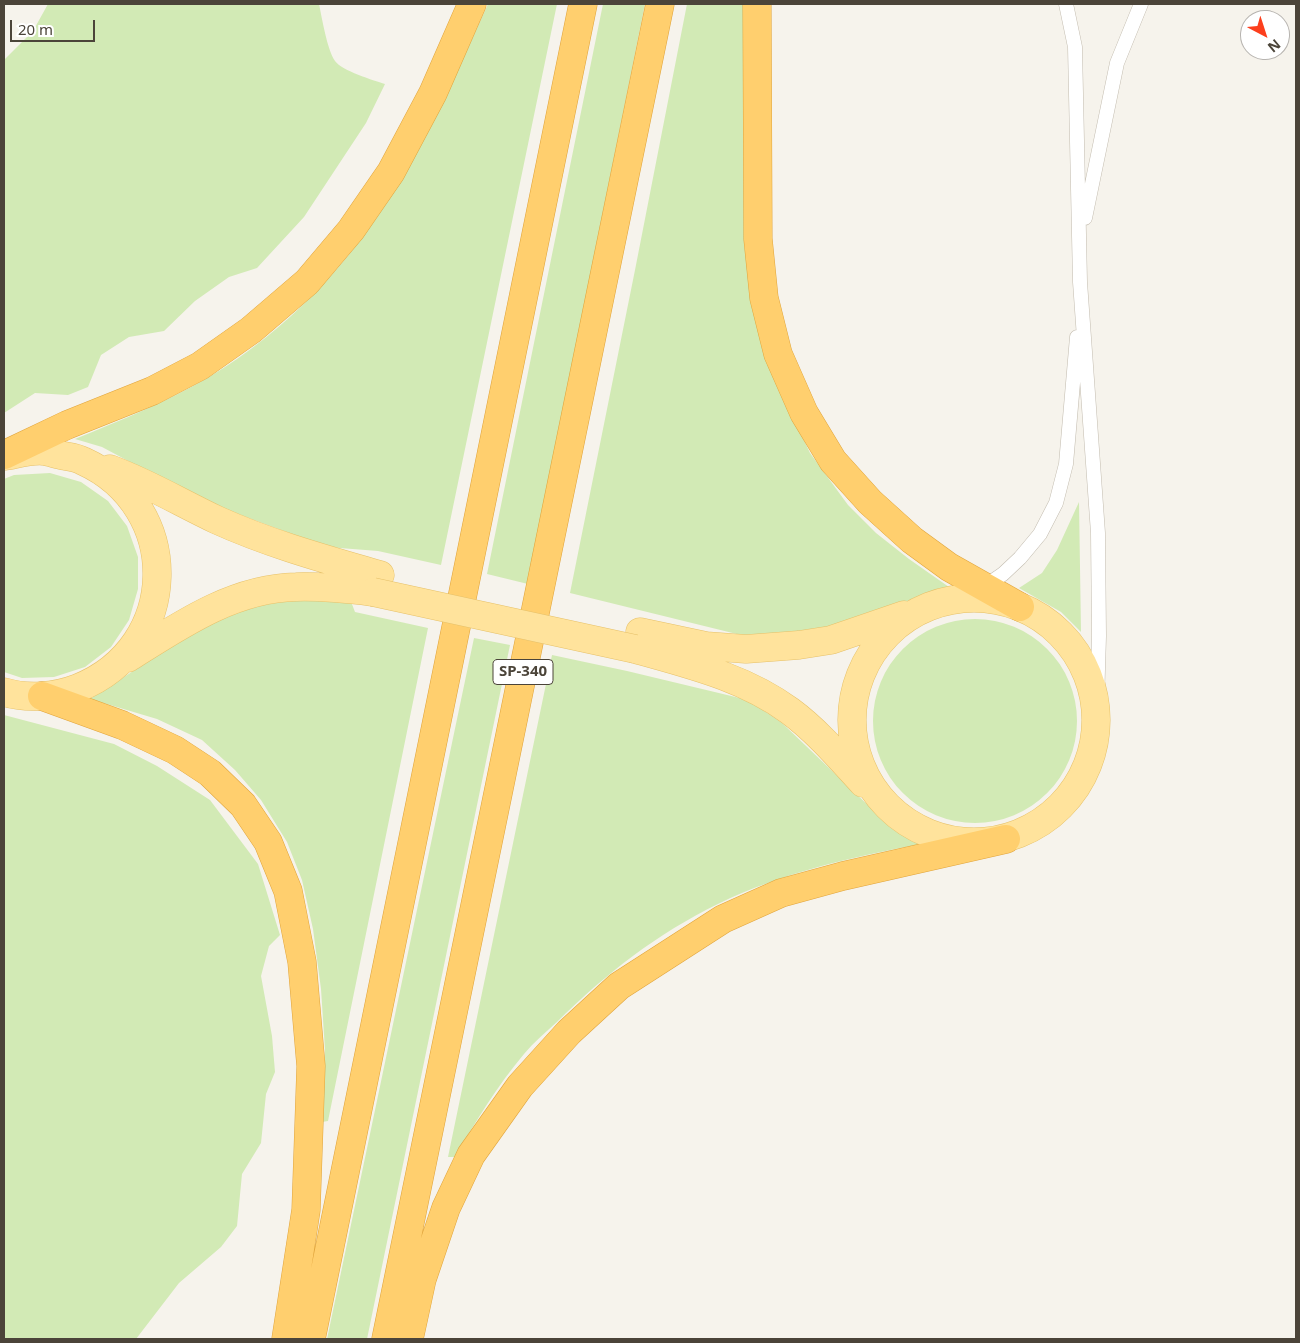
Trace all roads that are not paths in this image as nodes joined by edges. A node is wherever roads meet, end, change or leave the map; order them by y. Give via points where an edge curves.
1 (472, 4) edge
2 (583, 4) edge
3 (660, 4) edge
4 (757, 4) edge
5 (1066, 4) edge
6 (1141, 4) edge
7 (1080, 241) junction
8 (1081, 294) junction
9 (4, 455) edge
10 (82, 460) junction
11 (377, 584) junction
12 (984, 586) junction
13 (939, 604) junction
14 (1020, 607) junction
15 (637, 641) junction
16 (112, 668) junction
17 (4, 692) edge
18 (42, 696) junction
19 (1096, 735) junction
20 (878, 798) junction
21 (1006, 839) junction
22 (286, 1339) edge
23 (311, 1339) edge
24 (386, 1339) edge
25 (409, 1339) edge

1 - 9 highway via 433,92 390,172 351,230 307,282 252,330 200,366 152,391 67,425
2 - 23 highway
3 - 24 highway, SP-340
4 - 12 highway via 758,239 764,298 778,354 804,413 834,461 870,502 912,540 949,567
5 - 7 lane via 1075,47
6 - 7 lane via 1117,63
7 - 8 lane
8 - 12 lane via 1066,464 1056,503 1040,534 1020,558
8 - 19 lane via 1098,533
9 - 10 main road via 42,451
10 - 11 main road via 130,476 216,520
10 - 16 main road via 110,476 132,497 148,524 157,555 158,587 150,618 134,645
11 - 15 main road, bridge
11 - 16 main road via 295,587 263,591 224,603 183,623
12 - 13 lane
12 - 14 highway
13 - 14 main road via 964,598 993,599
13 - 15 main road via 831,640 799,645 746,649
13 - 20 main road via 898,624 875,647 860,676 852,707 852,739 861,771
14 - 19 main road via 1045,620 1066,639 1085,668 1095,700
15 - 20 main road via 765,695 790,710
16 - 18 main road via 68,692
17 - 18 main road
18 - 22 highway via 122,725 175,750 210,773 243,805 268,842 288,892 302,962 311,1066 306,1210
19 - 21 main road via 1086,768 1069,798 1051,816
20 - 21 main road via 902,820 930,835 980,843
21 - 25 highway via 781,893 723,919 619,986 569,1032 520,1086 471,1155 446,1208 422,1279

